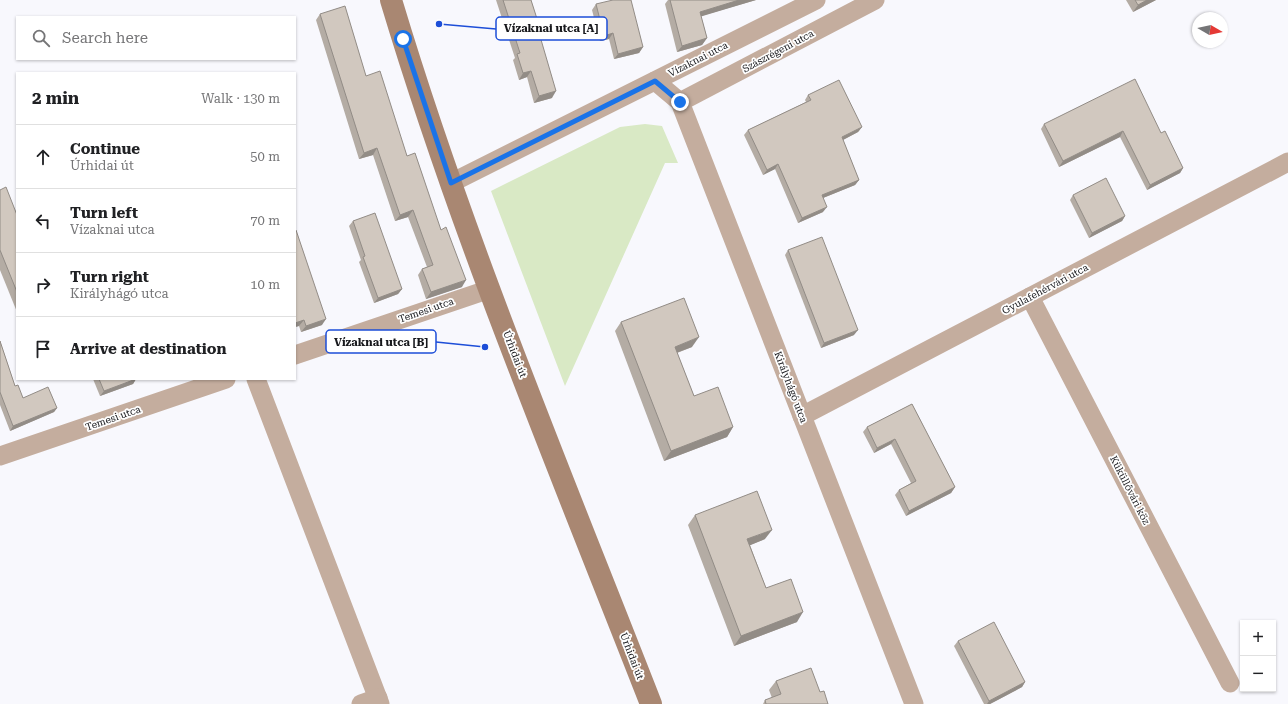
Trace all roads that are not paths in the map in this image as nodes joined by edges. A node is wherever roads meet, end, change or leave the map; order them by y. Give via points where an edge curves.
1 (391, 0) edge
2 (816, 0) edge
3 (875, 0) edge
4 (655, 81) junction
5 (680, 102) junction
6 (1288, 162) edge
7 (451, 183) junction
8 (490, 289) junction
9 (1030, 296) junction
10 (296, 355) edge
11 (223, 380) edge
12 (256, 380) edge
13 (802, 416) junction
14 (0, 456) edge
15 (1230, 683) dead end
16 (373, 702) edge
17 (651, 704) edge
18 (914, 704) edge

1 - 7 main road, Úrhidai út
2 - 4 street, Vízaknai utca
3 - 5 street, Szászrégeni utca
4 - 5 street, Királyhágó utca
4 - 7 street, Vízaknai utca
5 - 13 street, Királyhágó utca
6 - 9 street, Gyulafehérvári utca
7 - 8 main road, Úrhidai út
8 - 10 street, Temesi utca
8 - 17 main road, Úrhidai út
9 - 13 street, Gyulafehérvári utca
9 - 15 street, Küküllővári köz
11 - 14 street, Temesi utca
12 - 16 street
13 - 18 street, Királyhágó utca

